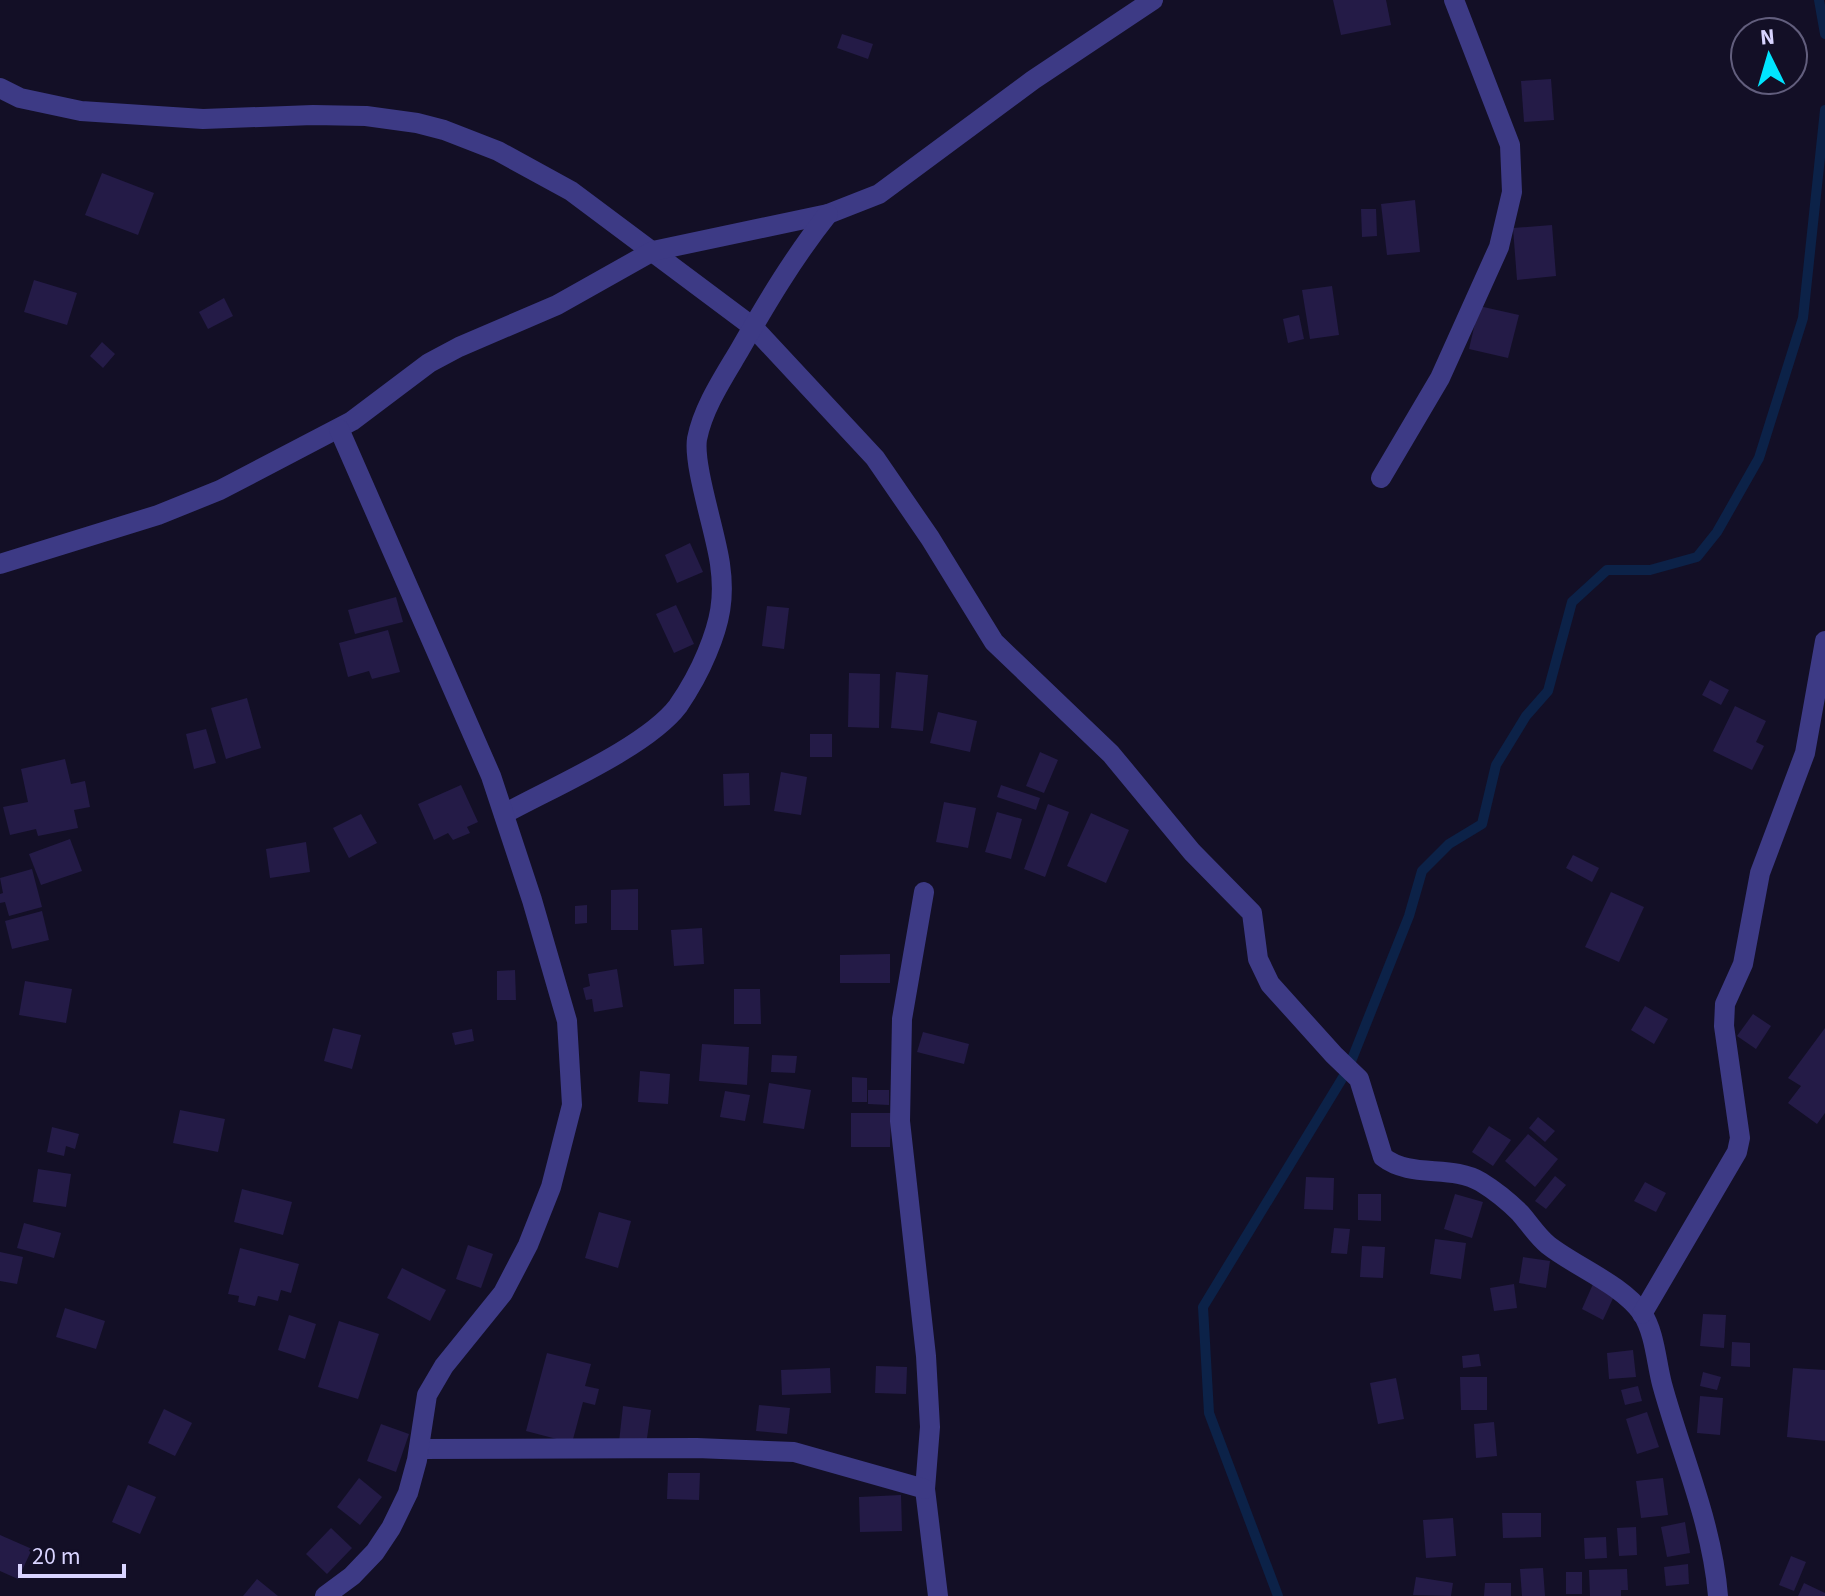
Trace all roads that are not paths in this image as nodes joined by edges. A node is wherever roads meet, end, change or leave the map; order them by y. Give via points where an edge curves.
1 (1153, 0) edge
2 (1454, 0) edge
3 (0, 88) edge
4 (828, 214) junction
5 (653, 251) junction
6 (753, 327) junction
7 (339, 429) junction
8 (1381, 478) dead end
9 (0, 564) edge
10 (1825, 641) edge
11 (504, 814) junction
12 (924, 892) dead end
13 (1642, 1314) junction
14 (419, 1449) junction
15 (925, 1489) junction
16 (325, 1596) edge
17 (938, 1596) edge
18 (1718, 1596) edge

1 - 4 street via 1033,80 879,194
2 - 8 street via 1510,145 1512,192 1499,247 1440,378
3 - 5 street via 20,98 81,111 166,118 334,115 417,123 498,151 571,191
4 - 5 street
4 - 6 street via 796,254
5 - 6 street
5 - 7 street via 557,305 429,363
6 - 11 street via 703,417 696,442 722,588 719,623 703,663 677,707 653,730
6 - 13 street via 875,458 994,642 1111,754 1192,852 1252,913 1258,959 1270,984 1359,1079 1383,1157 1406,1169 1461,1174 1481,1182 1517,1210 1546,1244
7 - 9 street via 171,510
7 - 11 street
10 - 13 street via 1805,753 1760,873 1743,964 1725,1004 1740,1138 1737,1152
11 - 14 street via 567,1021 572,1105 551,1187 528,1245 503,1293 427,1395
12 - 15 street via 902,1019 900,1121 926,1356 930,1427
13 - 18 street via 1697,1491
14 - 15 street via 794,1452
14 - 16 street via 408,1493 391,1528 352,1576
15 - 17 street

